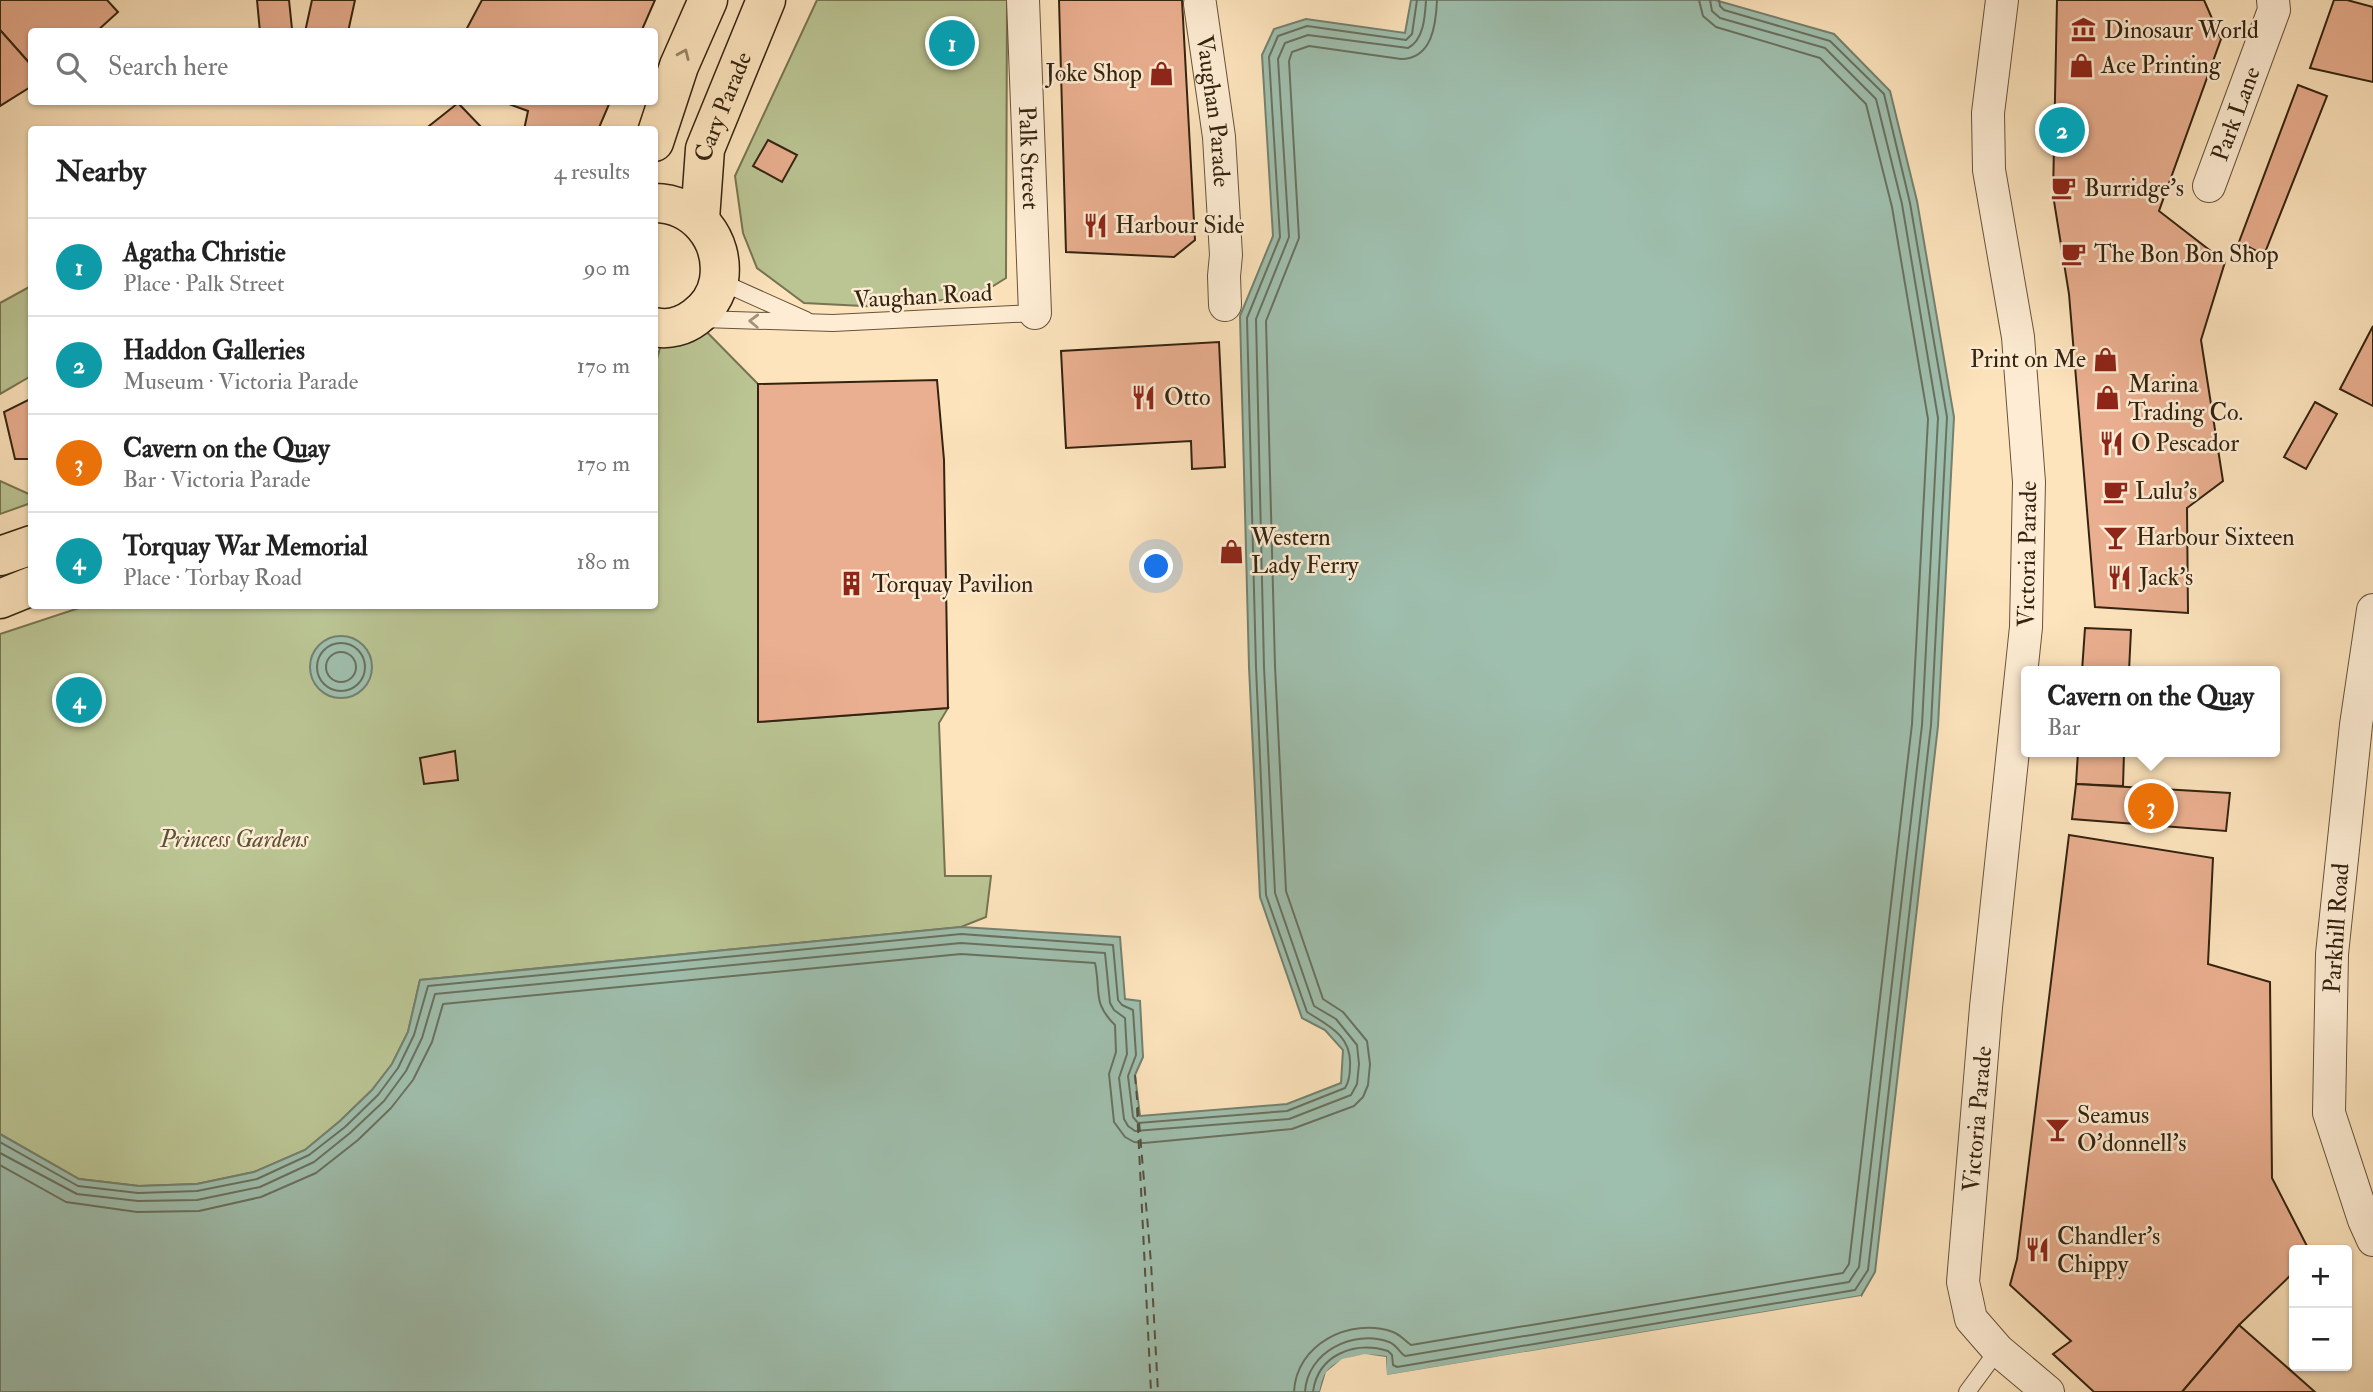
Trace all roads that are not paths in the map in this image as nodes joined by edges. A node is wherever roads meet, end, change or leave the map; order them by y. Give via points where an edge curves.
1 (708, 0) edge
2 (766, 0) edge
3 (1023, 0) edge
4 (2002, 0) edge
5 (2273, 0) edge
6 (1196, 2) edge
7 (658, 130) edge
8 (2209, 186) dead end
9 (658, 204) edge
10 (700, 219) junction
11 (719, 281) junction
12 (1225, 305) dead end
13 (1035, 313) joint
14 (694, 318) junction
15 (814, 324) junction
16 (658, 328) edge
17 (28, 546) edge
18 (0, 556) edge
19 (28, 588) edge
20 (0, 598) edge
21 (2373, 610) edge
22 (2022, 666) edge
23 (2021, 675) edge
24 (2373, 1240) edge
25 (1998, 1350) junction
26 (1967, 1392) edge
27 (2048, 1392) edge

7 -> 1 main road
2 - 10 main road, Cary Parade via 705,149
3 - 13 street, Palk Street
4 - 22 street, Victoria Parade via 1988,113 1989,170 2018,337 2029,482
5 - 8 street, Park Lane via 2274,10
6 - 12 street, Vaughan Parade via 1219,137
9 - 10 main road via 688,210
10 - 11 main road via 718,248
11 - 14 main road via 712,299
11 - 15 lane, Vaughan Road
13 - 15 lane, Vaughan Road
15 -> 14 lane, Vaughan Road
14 - 16 main road via 665,330
17 - 18 main road
19 - 20 main road
21 - 24 street, Parkhill Road via 2332,954 2329,1113
23 - 25 street, Victoria Parade via 1986,1007 1964,1282 1971,1319
25 - 26 lane
25 - 27 street, Victoria Parade

